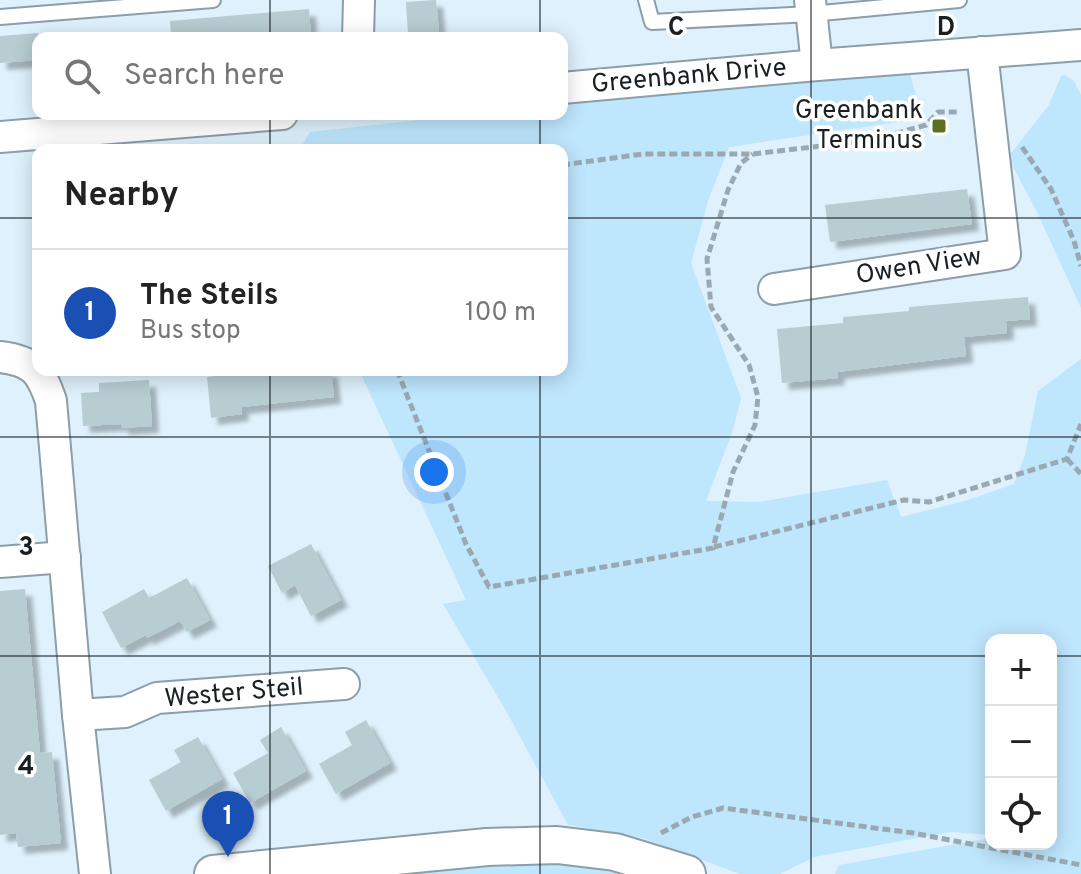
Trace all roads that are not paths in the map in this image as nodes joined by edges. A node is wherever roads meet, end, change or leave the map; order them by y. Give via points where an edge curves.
1 (15, 0) edge
2 (213, 0) edge
3 (359, 0) edge
4 (646, 0) edge
5 (959, 0) edge
6 (811, 7) edge
7 (16, 16) junction
8 (0, 17) edge
9 (358, 32) edge
10 (1081, 45) edge
11 (982, 52) junction
12 (817, 65) junction
13 (568, 87) edge
14 (208, 120) edge
15 (0, 137) edge
16 (774, 289) dead end
17 (42, 376) edge
18 (65, 557) junction
19 (0, 562) edge
20 (344, 684) dead end
21 (78, 715) junction
22 (95, 874) edge
23 (213, 874) edge
24 (687, 874) edge

1 - 7 lane
2 - 7 lane
3 - 9 street
4 - 6 lane via 652,22
5 - 6 lane
6 - 12 street, Greenbank Drive
7 - 8 lane
10 - 11 street, Greenbank Drive
11 - 12 street, Greenbank Drive
11 - 16 street, Owen View via 1005,254
12 - 13 street, Greenbank Drive
14 - 15 street
17 - 18 street via 51,401
18 - 19 street
18 - 21 street
20 - 21 street, Wester Steil via 157,698 125,712
21 - 22 street
23 - 24 street via 487,847 586,847

